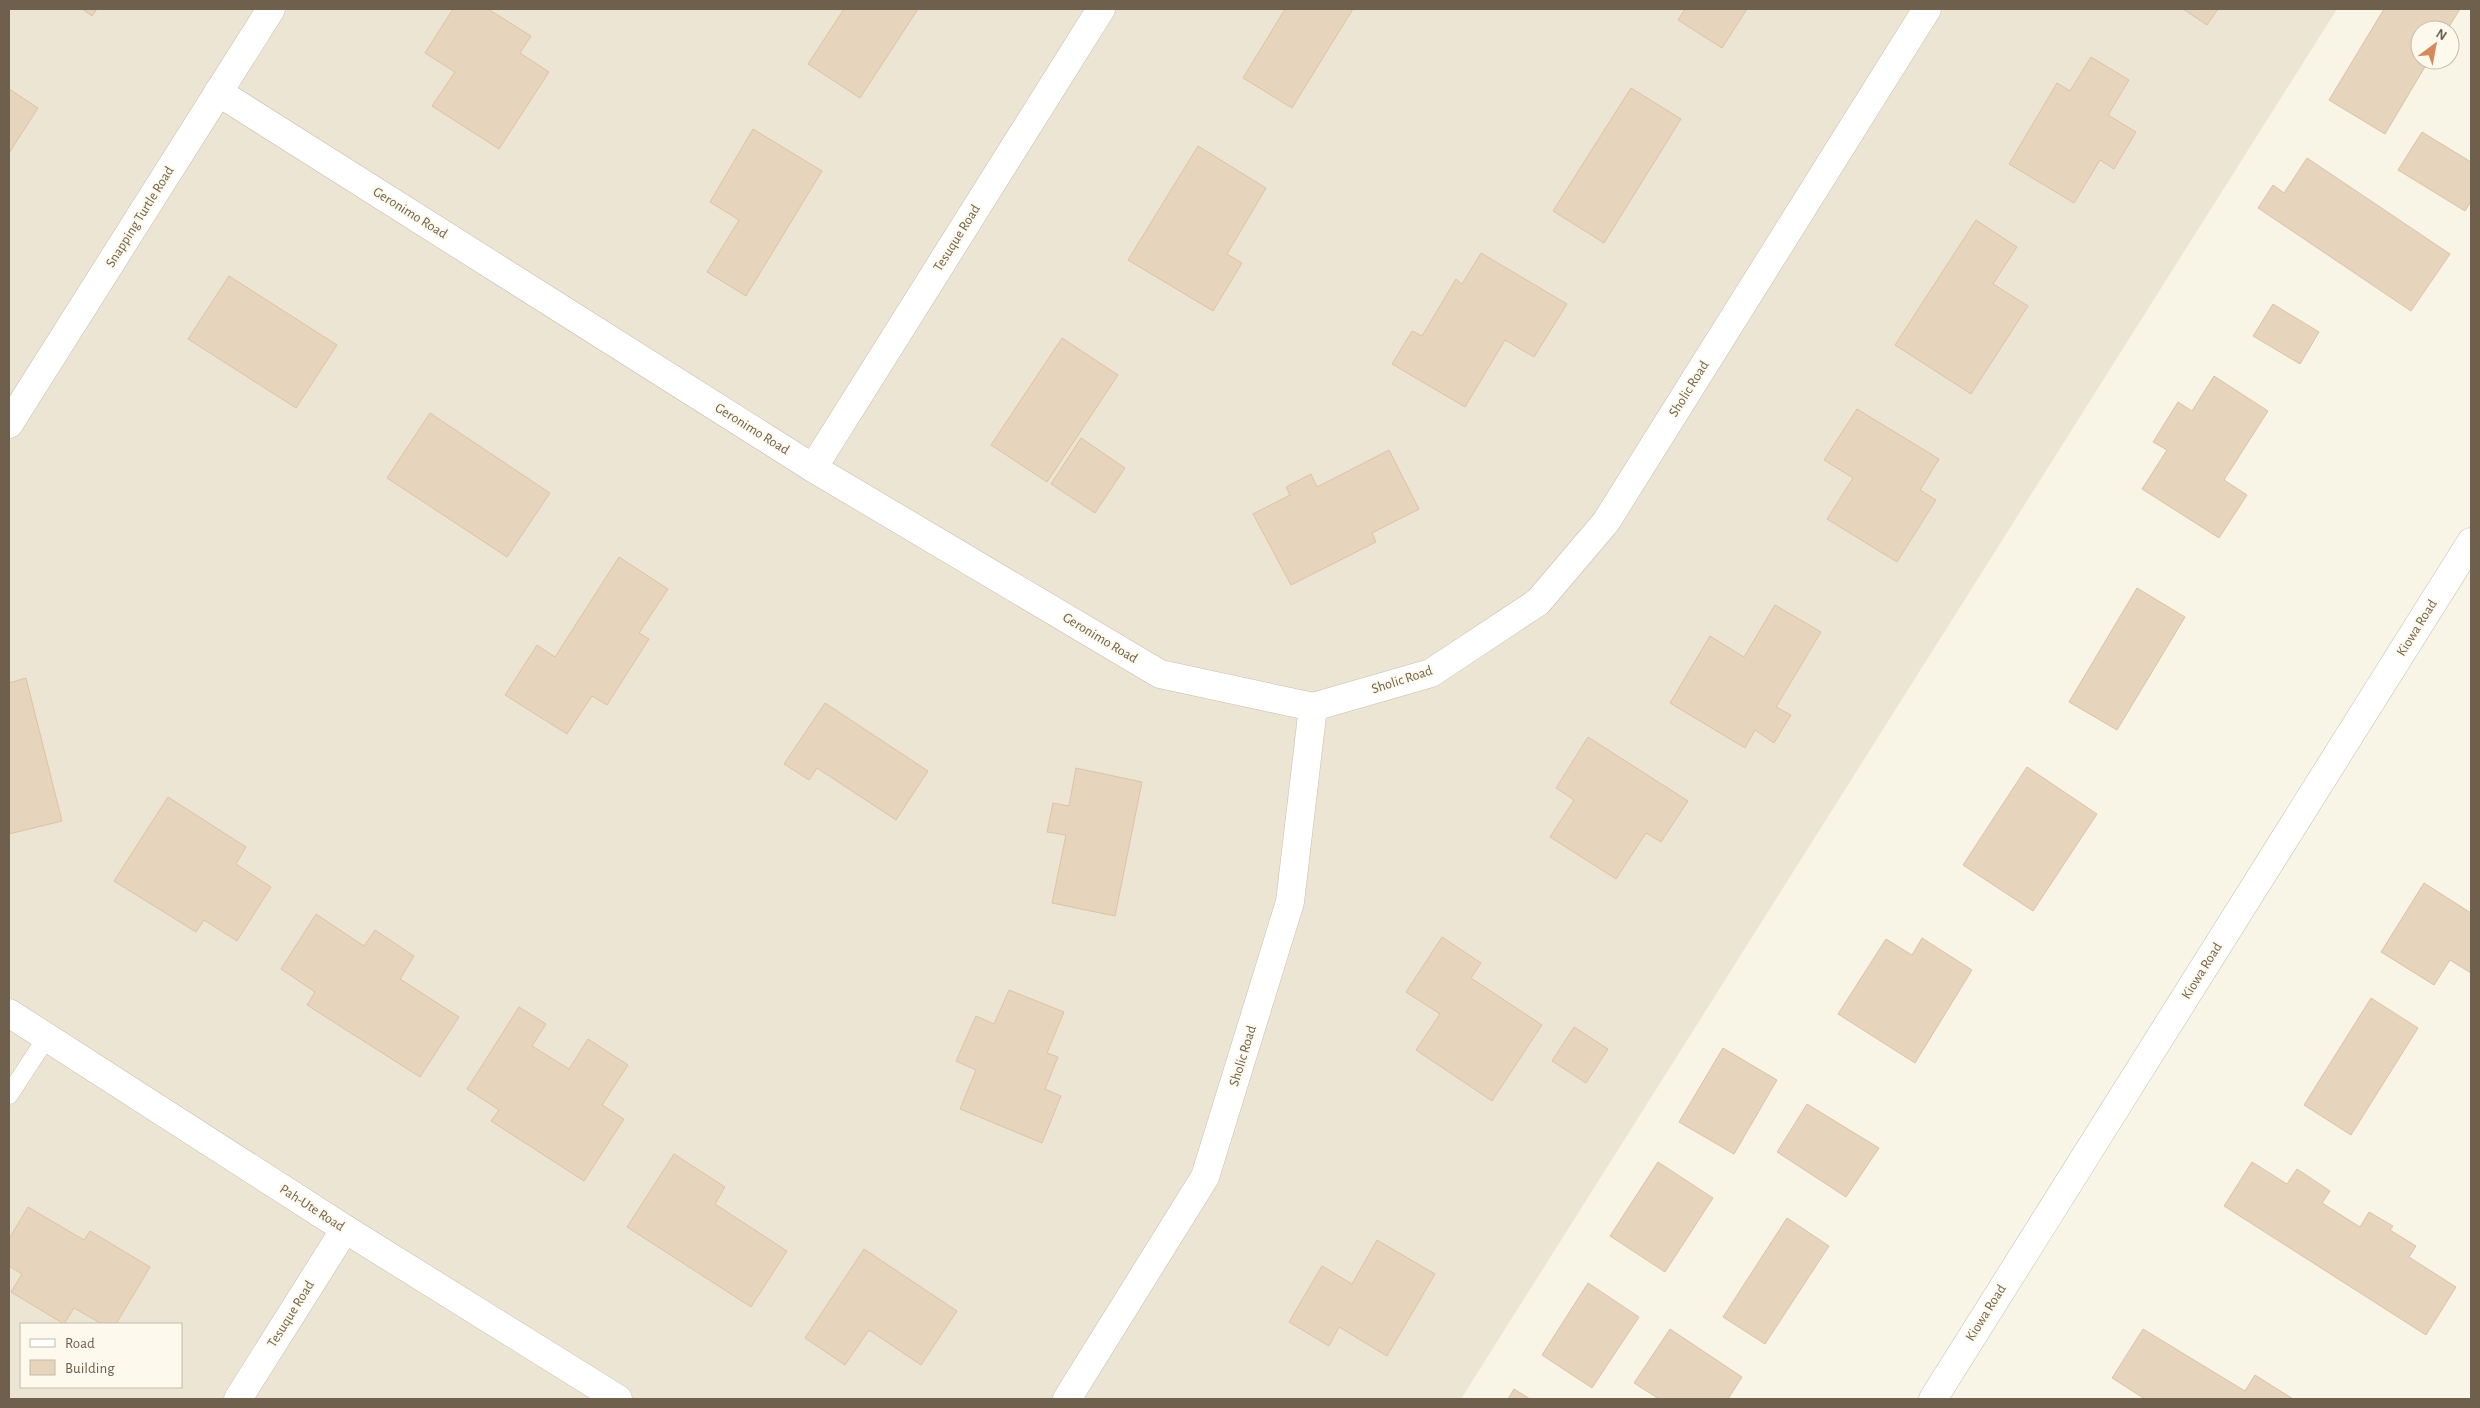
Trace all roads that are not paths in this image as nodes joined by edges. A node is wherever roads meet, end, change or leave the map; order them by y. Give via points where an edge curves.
1 (270, 9) edge
2 (1101, 9) edge
3 (1927, 9) edge
4 (218, 92) junction
5 (9, 424) edge
6 (813, 468) junction
7 (2471, 542) edge
8 (1313, 707) junction
9 (9, 1013) edge
10 (47, 1037) junction
11 (9, 1095) edge
12 (345, 1229) junction
13 (238, 1399) edge
14 (618, 1399) edge
15 (1067, 1399) edge
16 (1932, 1399) edge

1 - 4 street, Snapping Turtle Road
2 - 6 street, Tesuque Road
3 - 8 street, Sholic Road via 1606,522 1538,602 1431,673
4 - 5 street, Snapping Turtle Road
4 - 6 street, Geronimo Road
6 - 8 street, Geronimo Road via 1160,674
7 - 16 street, Kiowa Road
8 - 15 street, Sholic Road via 1290,902 1205,1177
9 - 10 street, Pah-Ute Road
10 - 11 lane
10 - 12 street, Pah-Ute Road
12 - 13 street, Tesuque Road
12 - 14 street, Pah-Ute Road

